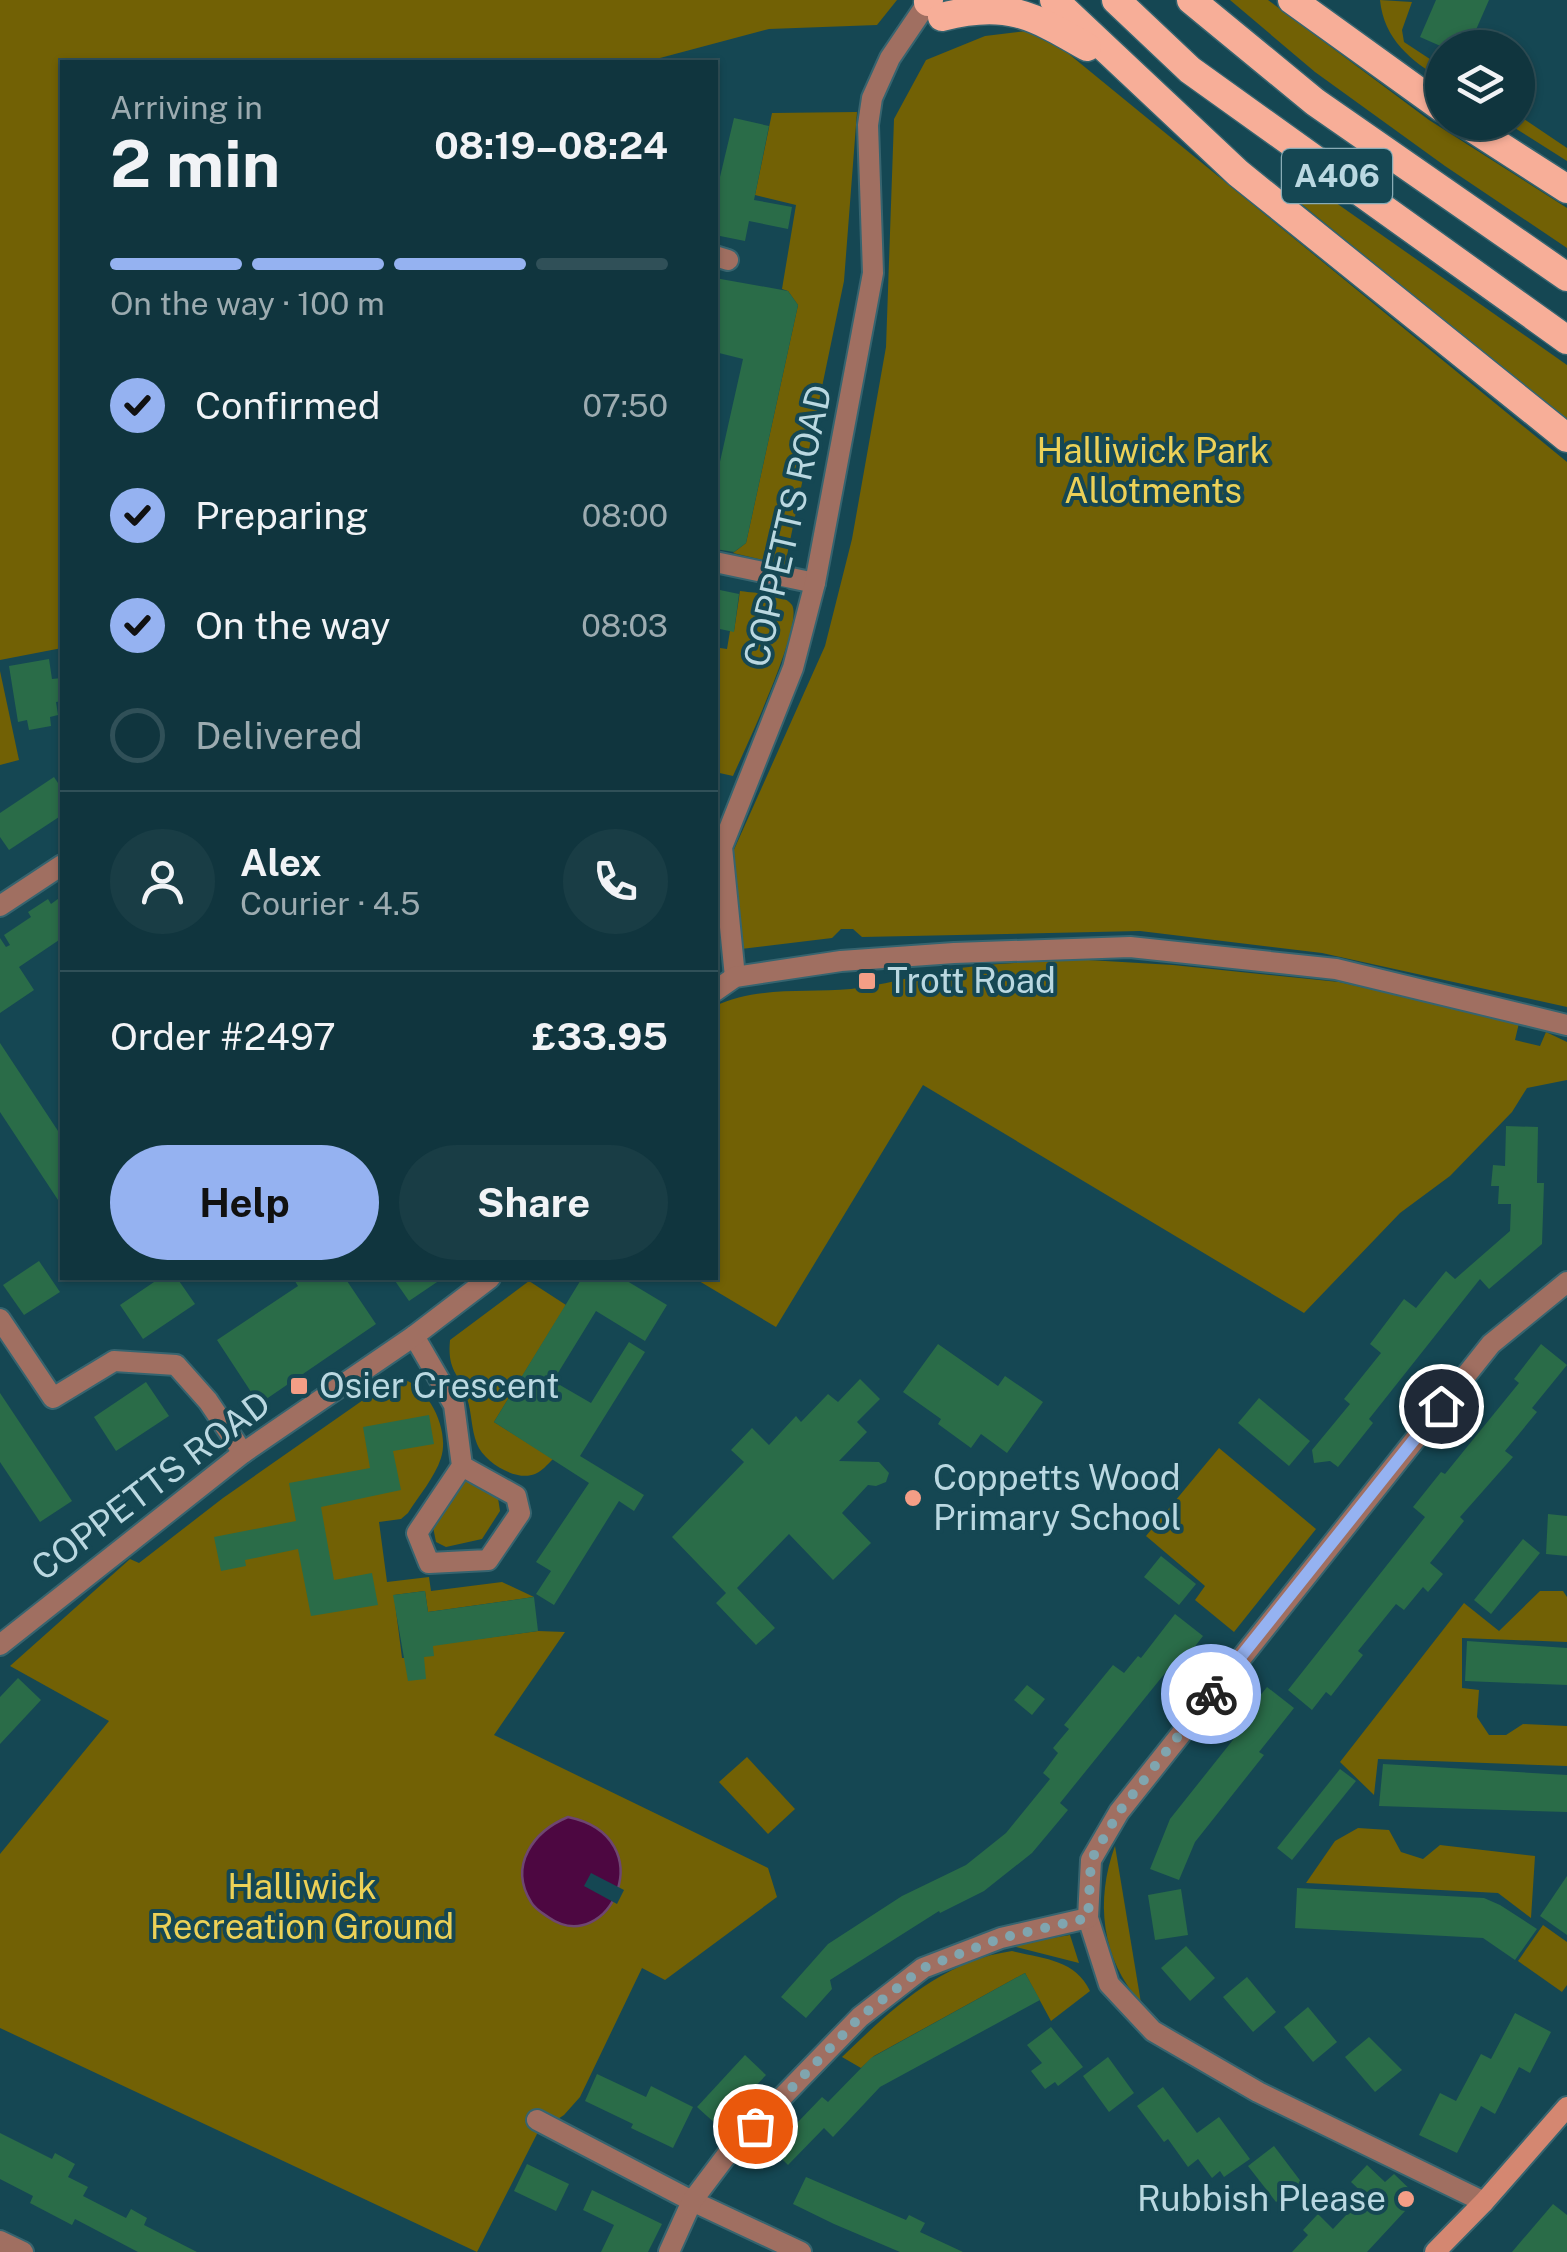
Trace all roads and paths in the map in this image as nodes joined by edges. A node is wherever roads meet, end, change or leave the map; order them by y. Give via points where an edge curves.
1 (1054, 0) edge
2 (1116, 0) edge
3 (1191, 0) edge
4 (1292, 0) edge
5 (933, 6) edge
6 (1127, 71) junction
7 (1425, 96) edge
8 (1491, 140) edge
9 (1567, 189) edge
10 (1567, 277) edge
11 (1567, 340) edge
12 (1567, 438) edge
13 (718, 563) edge
14 (815, 583) junction
15 (60, 866) edge
16 (0, 906) edge
17 (735, 977) junction
18 (718, 989) edge
19 (1567, 1025) edge
20 (487, 1280) edge
21 (1567, 1282) edge
22 (0, 1318) edge
23 (414, 1336) junction
24 (244, 1452) junction
25 (462, 1466) junction
26 (0, 1645) edge
27 (1088, 1918) junction
28 (1567, 2106) edge
29 (537, 2120) dead end
30 (692, 2201) junction
31 (1484, 2202) junction
32 (0, 2241) edge
33 (23, 2252) edge
34 (669, 2252) edge
35 (801, 2252) edge
36 (1435, 2252) edge

1 - 6 highway
2 - 11 highway, A406 via 1190,70
3 - 10 highway, A406 via 1315,102
4 - 7 highway
5 - 6 highway via 1017,6
5 - 14 street, COPPETTS ROAD via 890,58 872,98 873,273
6 - 12 highway via 1238,173
8 - 9 highway
13 - 14 street
14 - 17 street, COPPETTS ROAD via 793,668 722,847
15 - 16 street
17 - 18 street
17 - 19 street via 954,952 1130,947 1336,969
20 - 23 street, COPPETTS ROAD
21 - 27 street via 1490,1344 1119,1812 1091,1860
22 - 24 street via 53,1398 114,1361 176,1364
23 - 24 street, COPPETTS ROAD
23 - 25 street via 454,1405
24 - 26 street, COPPETTS ROAD
25 - 25 street via 516,1496 520,1513 488,1560 429,1563 417,1533
27 - 30 street via 1001,1938 923,1968 858,2018 729,2152
27 - 31 street via 1109,1984 1152,2032 1258,2092
28 - 31 main road
29 - 30 street
30 - 34 street
30 - 35 street
31 - 36 main road
32 - 33 street

